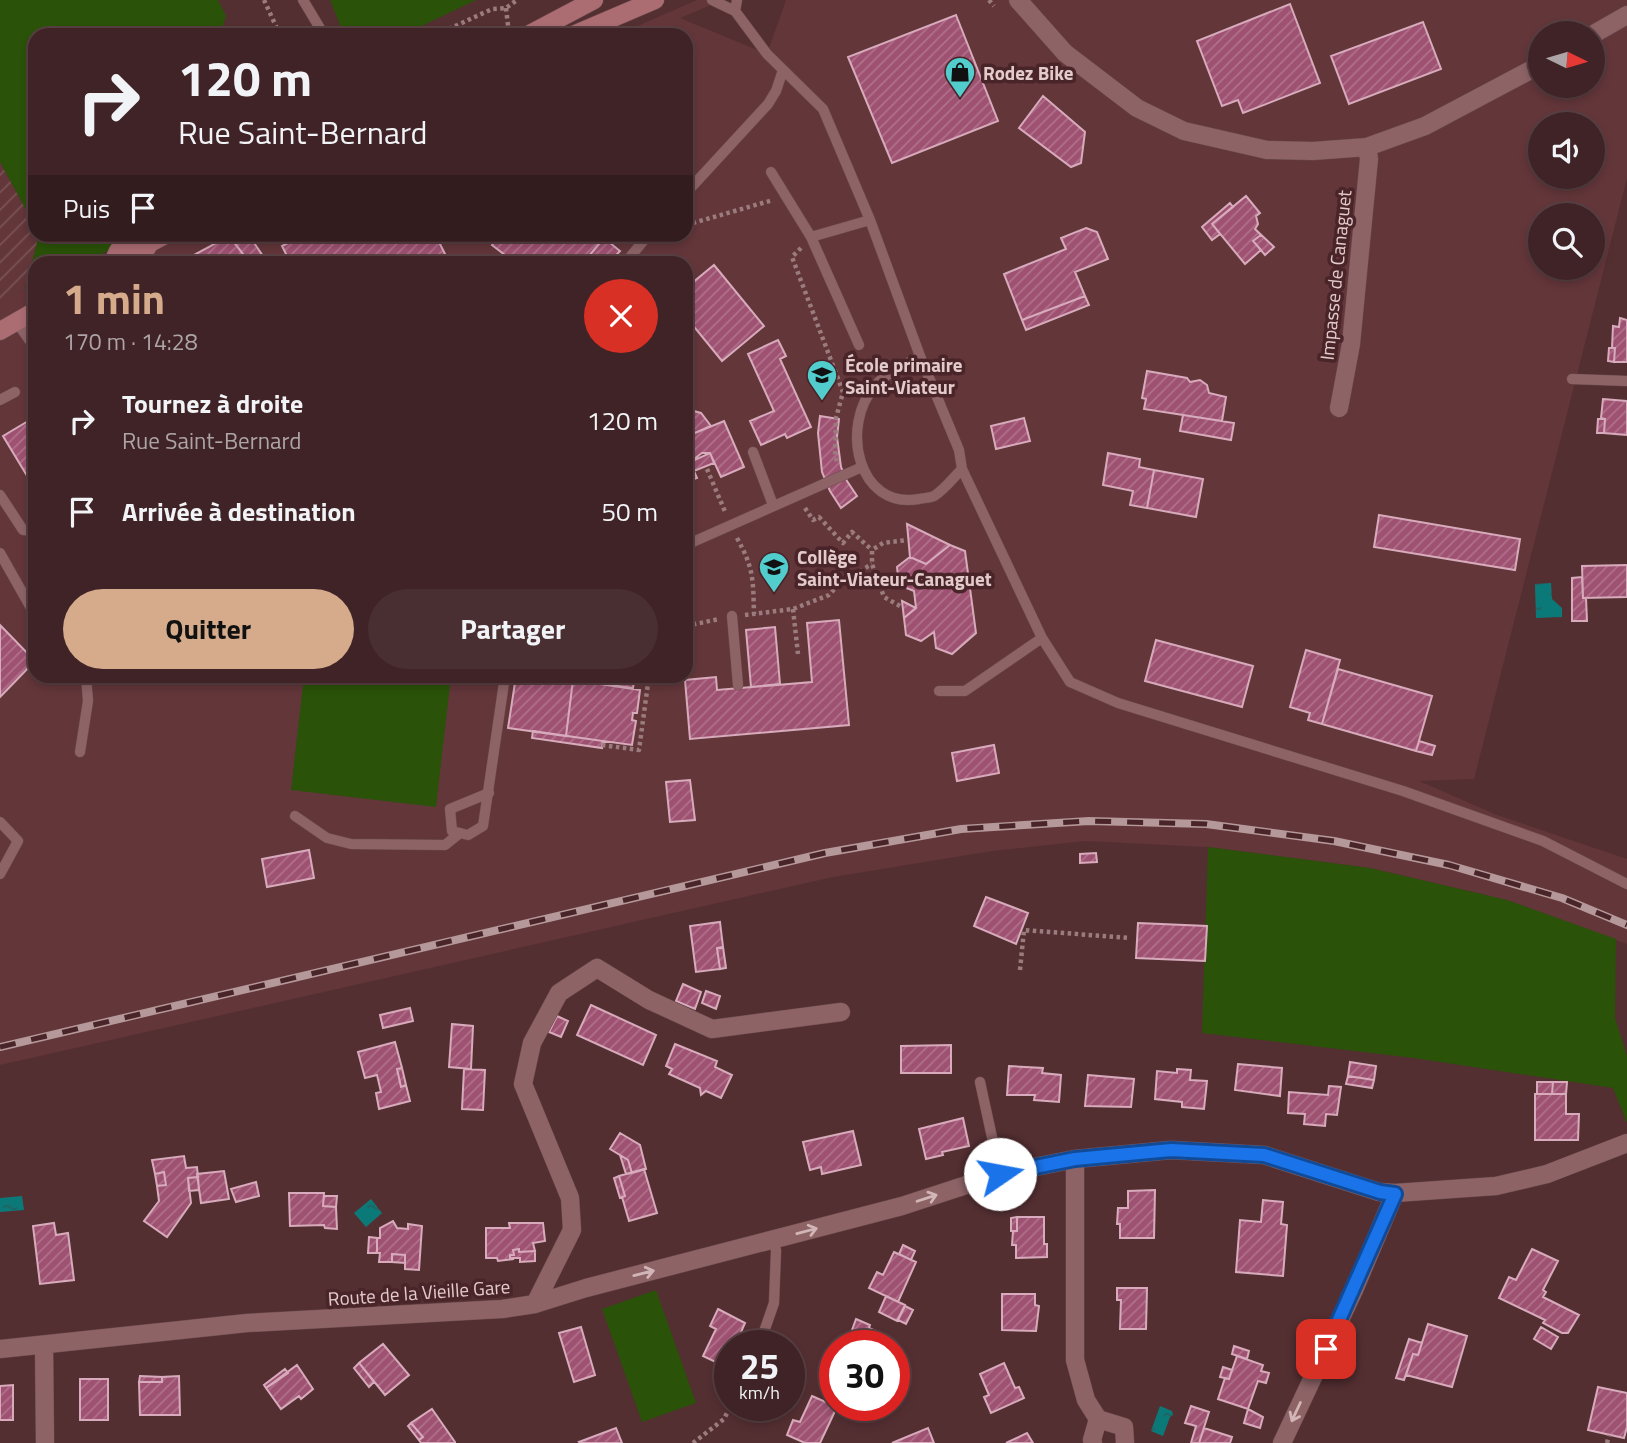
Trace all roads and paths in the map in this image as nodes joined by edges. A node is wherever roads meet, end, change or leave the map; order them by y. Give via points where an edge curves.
1 (264, 0) edge
2 (303, 0) edge
3 (517, 0) edge
4 (594, 0) edge
5 (655, 0) edge
6 (712, 0) edge
7 (989, 0) edge
8 (1018, 0) edge
9 (736, 5) edge
10 (994, 6) dead end
11 (506, 8) junction
12 (1627, 15) edge
13 (277, 28) edge
14 (320, 28) edge
15 (451, 28) edge
16 (507, 28) edge
17 (541, 28) edge
18 (589, 28) edge
19 (1605, 28) edge
20 (783, 70) junction
21 (1528, 71) edge
22 (1367, 147) junction
23 (771, 172) dead end
24 (693, 185) edge
25 (786, 197) junction
26 (870, 220) junction
27 (693, 223) edge
28 (811, 237) junction
29 (138, 242) edge
30 (138, 242) edge
31 (642, 242) edge
32 (150, 243) joint
33 (116, 256) edge
34 (140, 256) edge
35 (631, 256) edge
36 (28, 315) edge
37 (16, 321) junction
38 (0, 331) edge
39 (28, 338) edge
40 (859, 345) dead end
41 (920, 356) junction
42 (1572, 379) dead end
43 (1627, 382) edge
44 (15, 392) dead end
45 (0, 400) edge
46 (1339, 408) dead end
47 (753, 452) dead end
48 (862, 467) junction
49 (962, 469) junction
50 (842, 476) junction
51 (799, 494) junction
52 (0, 495) edge
53 (773, 505) junction
54 (28, 530) edge
55 (907, 540) dead end
56 (693, 542) edge
57 (872, 550) junction
58 (0, 553) edge
59 (872, 564) junction
60 (28, 603) edge
61 (900, 606) dead end
62 (793, 609) junction
63 (732, 616) junction
64 (693, 624) edge
65 (1042, 638) junction
66 (798, 654) dead end
67 (87, 683) edge
68 (504, 683) edge
69 (650, 683) edge
70 (738, 685) dead end
71 (939, 691) dead end
72 (602, 745) dead end
73 (80, 752) dead end
74 (489, 793) junction
75 (295, 816) dead end
76 (0, 822) edge
77 (460, 833) junction
78 (0, 874) edge
79 (1627, 884) edge
80 (1129, 938) dead end
81 (1020, 970) dead end
82 (841, 1012) dead end
83 (980, 1082) dead end
84 (1627, 1143) edge
85 (1075, 1159) junction
86 (1000, 1174) junction
87 (1395, 1194) junction
88 (774, 1240) junction
89 (535, 1304) junction
90 (765, 1330) edge
91 (44, 1345) junction
92 (0, 1349) edge
93 (1098, 1419) junction
94 (721, 1421) edge
95 (1609, 1435) dead end
96 (45, 1443) edge
97 (693, 1443) edge
98 (1093, 1443) edge
99 (1125, 1443) edge
100 (1282, 1443) edge
101 (1607, 1443) edge

1 - 13 path
2 - 14 lane
3 - 11 path
4 - 17 main road
5 - 18 main road
6 - 9 lane
7 - 10 path
8 - 22 street via 1065,53 1137,108 1184,131 1267,150
9 - 20 lane via 767,54
11 - 15 path via 492,9
11 - 16 path
12 - 19 street
20 - 24 lane via 768,104
20 - 26 lane via 823,109
21 - 22 street via 1425,126
22 - 46 street, Impasse de Canaguet via 1351,344
23 - 25 lane
25 - 27 path
25 - 28 lane
26 - 28 lane
26 - 41 lane
28 - 40 lane
28 - 50 path via 792,257 843,392 835,443
29 - 32 main road
30 - 33 main road
31 - 35 lane
32 - 34 main road
36 - 37 main road
37 - 38 main road
37 - 39 lane
41 - 48 lane via 876,384 865,400 857,419 856,444
41 - 49 lane via 959,450
42 - 43 lane
44 - 45 lane
47 - 53 lane
48 - 49 lane via 883,495 904,502 933,496
48 - 50 lane
49 - 65 lane
50 - 51 lane
51 - 53 lane
51 - 57 path via 813,520 819,517 843,543 852,532
52 - 54 lane via 23,530
53 - 56 lane
55 - 57 path via 883,543
57 - 59 path
58 - 60 lane
59 - 61 path via 884,597
59 - 62 path via 829,595
62 - 63 path
62 - 66 path
63 - 64 path
63 - 70 lane
65 - 71 lane via 965,691
65 - 79 lane via 1070,682 1097,696 1403,791 1543,841
67 - 73 lane
68 - 74 lane
69 - 72 path via 639,750
74 - 77 lane via 484,826 468,835
74 - 77 lane via 450,810 452,831
75 - 77 lane via 327,838 351,844 445,845
76 - 78 lane via 18,841
80 - 81 path via 1024,930
82 - 89 street via 712,1029 649,1000 597,968 559,993 533,1043 523,1084 570,1198 572,1230
83 - 86 lane
84 - 87 street, Route de la Vieille Gare via 1547,1174 1496,1186
85 - 86 street, Route de la Vieille Gare
85 - 87 street, Route de la Vieille Gare via 1171,1150 1264,1155
85 - 93 street via 1074,1360 1086,1400
88 -> 86 street, Route de la Vieille Gare
87 -> 100 street
89 -> 88 street, Route de la Vieille Gare
88 - 90 lane via 774,1303
89 - 91 street, Route de la Vieille Gare via 502,1310 247,1323
91 - 92 street, Route de la Vieille Gare
91 - 96 street
93 - 98 street
93 - 99 street via 1124,1427
94 - 97 path
95 - 101 path

